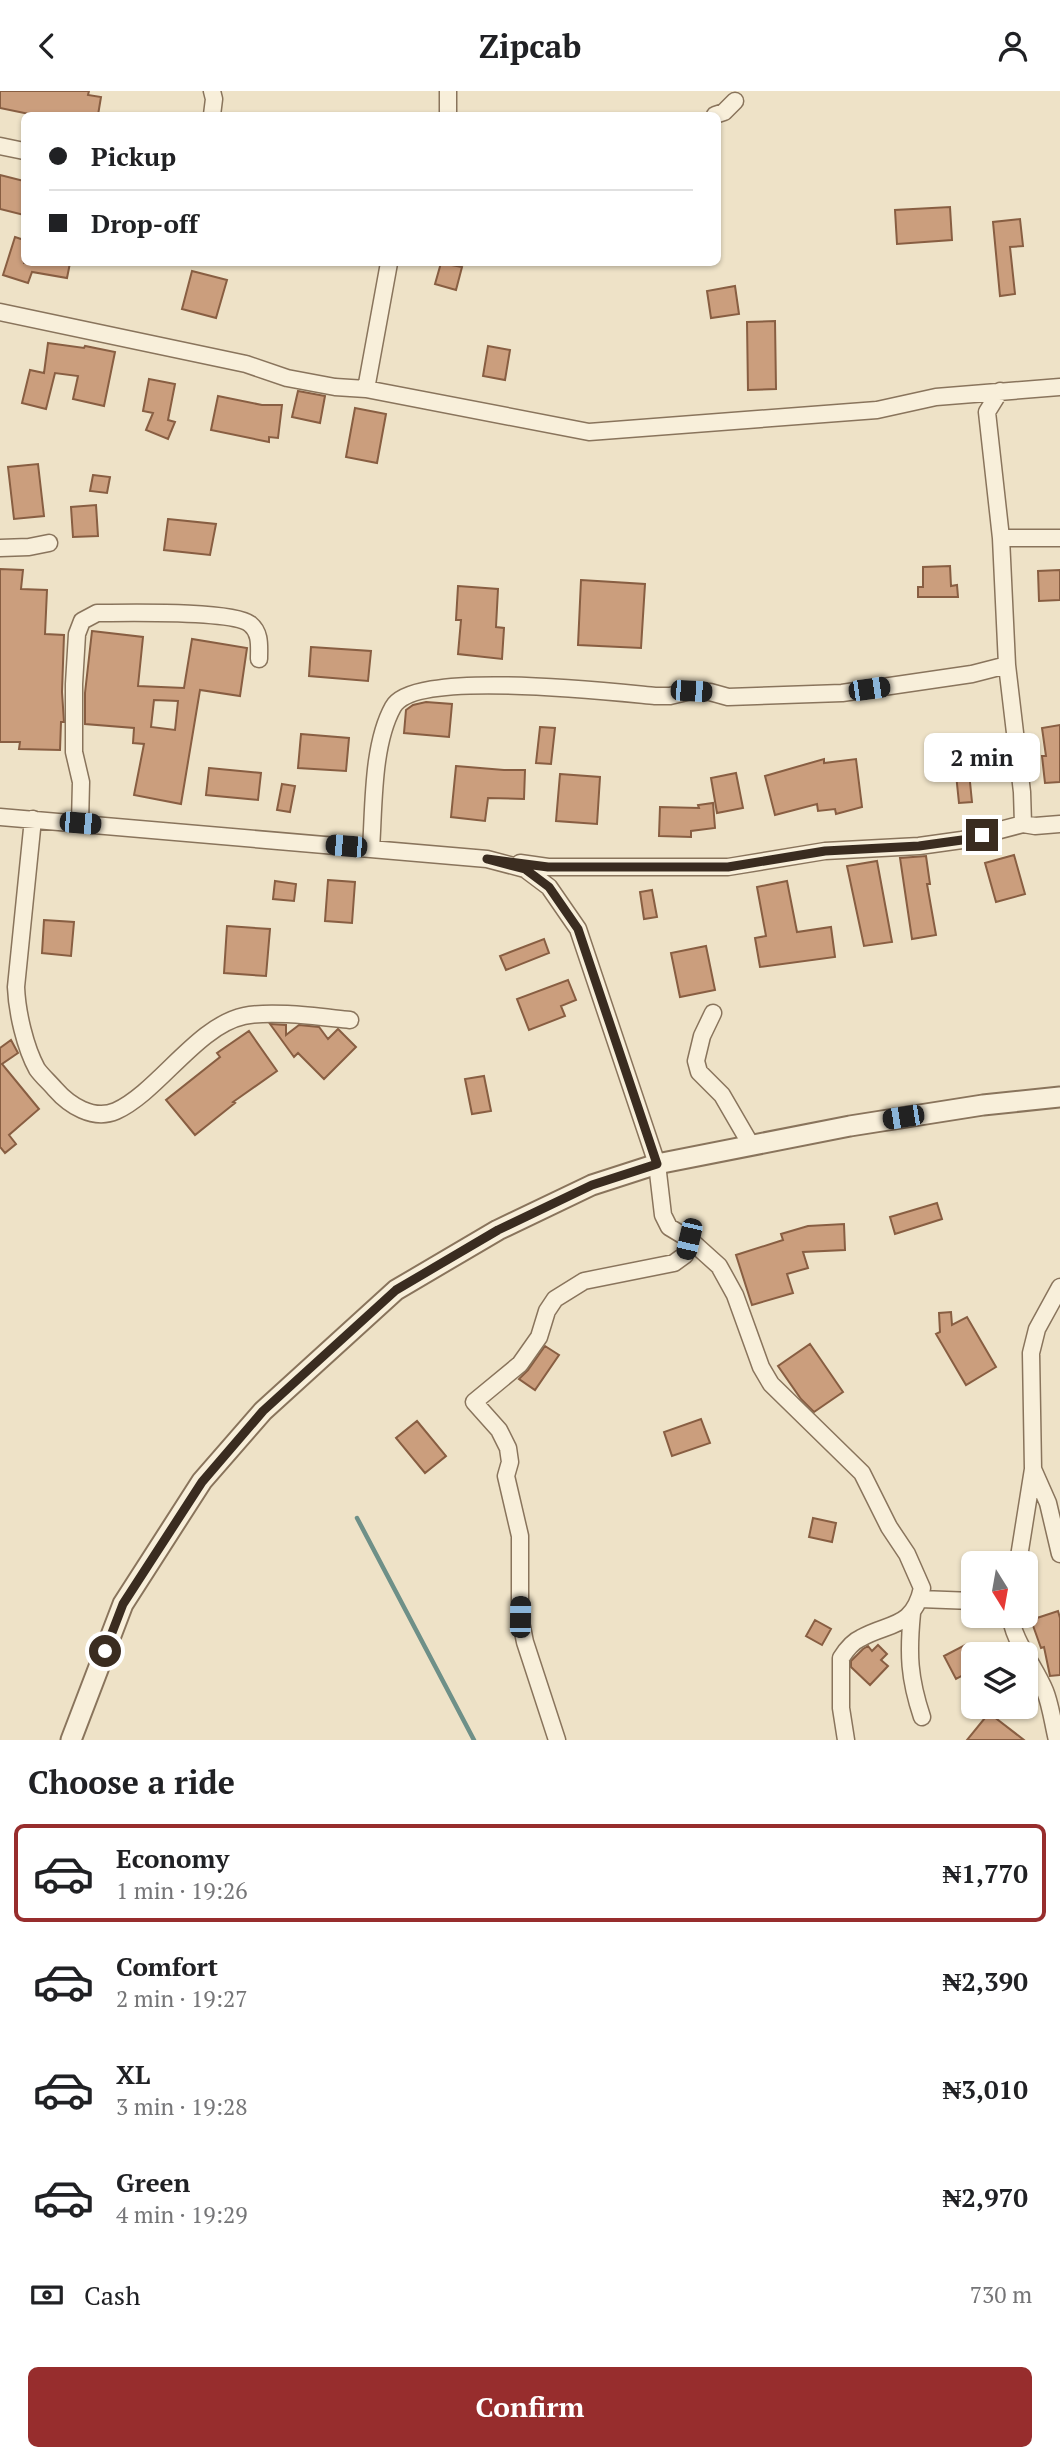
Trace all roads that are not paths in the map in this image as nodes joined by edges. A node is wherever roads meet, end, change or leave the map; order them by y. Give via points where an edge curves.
1 (212, 91) edge
2 (448, 91) edge
3 (735, 100) dead end
4 (212, 112) edge
5 (449, 112) edge
6 (721, 113) edge
7 (0, 146) edge
8 (21, 150) edge
9 (388, 266) edge
10 (0, 312) edge
11 (1060, 387) edge
12 (366, 389) junction
13 (1000, 391) junction
14 (969, 395) junction
15 (987, 412) junction
16 (1001, 538) junction
17 (1060, 538) edge
18 (50, 543) dead end
19 (0, 548) edge
20 (259, 659) dead end
21 (1007, 665) junction
22 (0, 817) edge
23 (33, 819) junction
24 (80, 823) junction
25 (1023, 824) junction
26 (1060, 824) edge
27 (371, 849) junction
28 (487, 859) junction
29 (8, 989) edge
30 (713, 1013) dead end
31 (350, 1020) dead end
32 (1060, 1097) edge
33 (751, 1145) junction
34 (657, 1164) junction
35 (689, 1239) junction
36 (1060, 1287) edge
37 (1033, 1469) junction
38 (1020, 1551) edge
39 (1060, 1554) edge
40 (961, 1602) edge
41 (916, 1606) junction
42 (1014, 1628) edge
43 (922, 1717) dead end
44 (71, 1740) edge
45 (557, 1740) edge
46 (846, 1740) edge
47 (1057, 1740) edge

1 - 4 street
2 - 5 street
3 - 6 street
7 - 8 street
9 - 12 street
10 - 12 street via 246,364 287,378
11 - 13 street
12 - 14 street via 589,432 877,410
13 - 14 street
13 - 15 street
14 - 15 street
15 - 16 street
16 - 17 street
16 - 21 street
18 - 19 street
20 - 24 street via 260,637 249,623 227,616 97,613 82,621 74,684
21 - 25 street
21 - 27 street via 972,674 810,695 728,697 691,691 655,696 495,685 420,691 394,705 383,735
22 - 23 street
23 - 24 street
23 - 29 street
24 - 27 street
25 - 26 street
25 - 28 street via 962,840 825,851 728,867 548,867
27 - 28 street
28 - 34 street via 525,869 549,887 578,929
29 - 31 street via 37,1069 75,1108 93,1113 114,1112 124,1106 221,1027 243,1016
30 - 33 street via 696,1061 699,1072 722,1095
32 - 33 street via 983,1105
33 - 34 street
34 - 35 street via 663,1215 669,1227
34 - 44 street via 592,1185 498,1230 396,1290 263,1411 202,1482 123,1604
35 - 41 street via 719,1266 771,1384 862,1473 922,1588
35 - 45 street via 685,1255 674,1263 584,1281 555,1299 539,1337 520,1364 474,1402 508,1448 506,1476 520,1536 520,1617
36 - 37 street via 1037,1329 1031,1353
37 - 38 street
37 - 39 street via 1048,1503
40 - 41 street
41 - 43 street via 908,1652
41 - 46 street via 891,1627 860,1638 841,1658
42 - 47 street via 1046,1693

